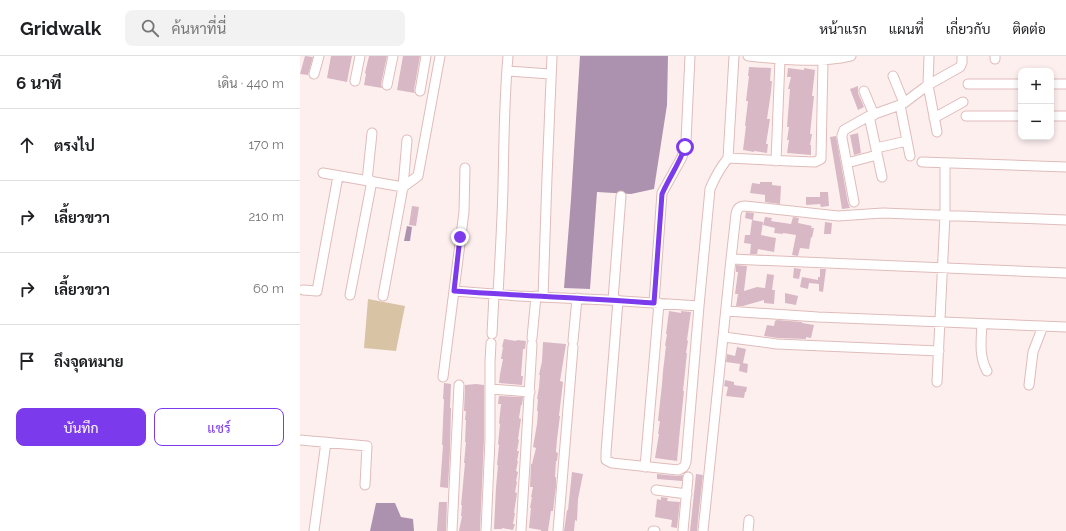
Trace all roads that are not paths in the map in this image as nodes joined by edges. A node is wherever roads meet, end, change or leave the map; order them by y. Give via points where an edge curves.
1 (319, 56) edge
2 (360, 56) edge
3 (393, 56) edge
4 (426, 56) edge
5 (440, 56) edge
6 (508, 56) edge
7 (552, 56) edge
8 (690, 56) edge
9 (734, 56) edge
10 (748, 56) edge
11 (851, 56) edge
12 (929, 56) edge
13 (962, 56) edge
14 (780, 59) junction
15 (823, 60) junction
16 (507, 70) junction
17 (314, 74) dead end
18 (550, 74) junction
19 (892, 76) dead end
20 (355, 81) dead end
21 (968, 84) dead end
22 (1018, 84) edge
23 (1054, 84) edge
24 (1066, 84) edge
25 (387, 85) dead end
26 (928, 85) junction
27 (864, 90) dead end
28 (420, 91) dead end
29 (963, 102) dead end
30 (902, 104) junction
31 (872, 115) junction
32 (966, 116) dead end
33 (1018, 116) edge
34 (1054, 116) edge
35 (1066, 116) edge
36 (934, 118) junction
37 (937, 132) dead end
38 (372, 133) dead end
39 (407, 140) dead end
40 (907, 141) junction
41 (877, 151) junction
42 (910, 156) dead end
43 (728, 158) junction
44 (776, 161) junction
45 (922, 162) dead end
46 (847, 163) junction
47 (945, 164) junction
48 (1066, 167) edge
49 (465, 168) dead end
50 (322, 173) dead end
51 (338, 176) junction
52 (882, 177) dead end
53 (369, 181) junction
54 (403, 187) junction
55 (621, 196) dead end
56 (854, 202) dead end
57 (945, 215) junction
58 (1066, 220) edge
59 (731, 259) junction
60 (943, 269) junction
61 (1066, 273) edge
62 (303, 290) dead end
63 (454, 291) junction
64 (496, 294) junction
65 (350, 296) dead end
66 (383, 296) dead end
67 (540, 297) junction
68 (577, 298) junction
69 (615, 300) junction
70 (657, 303) junction
71 (698, 306) junction
72 (726, 311) junction
73 (940, 321) junction
74 (982, 324) junction
75 (1043, 326) junction
76 (1066, 327) edge
77 (724, 337) junction
78 (939, 351) junction
79 (987, 372) dead end
80 (443, 378) dead end
81 (937, 382) dead end
82 (459, 385) dead end
83 (1029, 385) dead end
84 (491, 389) junction
85 (530, 392) junction
86 (300, 440) edge
87 (326, 442) junction
88 (645, 467) junction
89 (688, 477) dead end
90 (365, 485) dead end
91 (656, 490) dead end
92 (687, 494) junction
93 (749, 520) dead end
94 (314, 531) edge
95 (452, 531) edge
96 (486, 531) edge
97 (521, 531) edge
98 (558, 531) edge
99 (683, 531) edge
100 (703, 531) edge
101 (748, 531) edge

1 - 17 street
2 - 20 street
3 - 25 street
4 - 28 street
5 - 54 street via 418,176
6 - 16 street
7 - 18 street
8 - 70 street via 685,147 662,194
9 - 43 street
10 - 14 street
11 - 15 street
12 - 26 street
13 - 26 street via 960,67
14 - 15 street
14 - 44 street
15 - 44 street via 820,159 815,162
16 - 18 street
16 - 64 street
18 - 67 street
19 - 30 street
21 - 22 street
23 - 24 street
26 - 30 street
26 - 36 street
27 - 31 street
29 - 36 street
30 - 31 street
30 - 40 street
31 - 41 street
31 - 46 street via 842,132
32 - 33 street
34 - 35 street
36 - 37 street
38 - 53 street
39 - 54 street
40 - 41 street
40 - 42 street
41 - 46 street
41 - 52 street
43 - 44 street
43 - 71 street via 714,177 710,189
45 - 47 street
46 - 56 street
47 - 48 street
47 - 57 street
49 - 63 street via 464,212
50 - 51 street
51 - 53 street
51 - 62 street via 317,290
53 - 54 street
53 - 65 street
54 - 66 street
55 - 69 street
57 - 58 street
57 - 59 street via 883,213 838,216 741,206 736,214
57 - 60 street
59 - 60 street
59 - 72 street
60 - 61 street
60 - 73 street
63 - 64 street
63 - 80 street
64 - 67 street
64 - 84 street via 490,362
67 - 68 street
67 - 85 street via 532,341
68 - 69 street
68 - 98 street
69 - 70 street
69 - 88 street via 606,460
70 - 71 street
70 - 88 street
71 - 88 street via 685,465 678,470
72 - 73 street
72 - 77 street
73 - 74 street
73 - 78 street
74 - 75 street
74 - 79 street via 982,358
75 - 76 street
75 - 83 street via 1033,352
77 - 78 street via 777,344
77 - 100 street
78 - 81 street
82 - 95 street
84 - 85 street
84 - 96 street
85 - 97 street
86 - 87 street
87 - 90 street via 367,446
87 - 94 street
89 - 92 street
91 - 92 street
92 - 99 street
93 - 101 street

